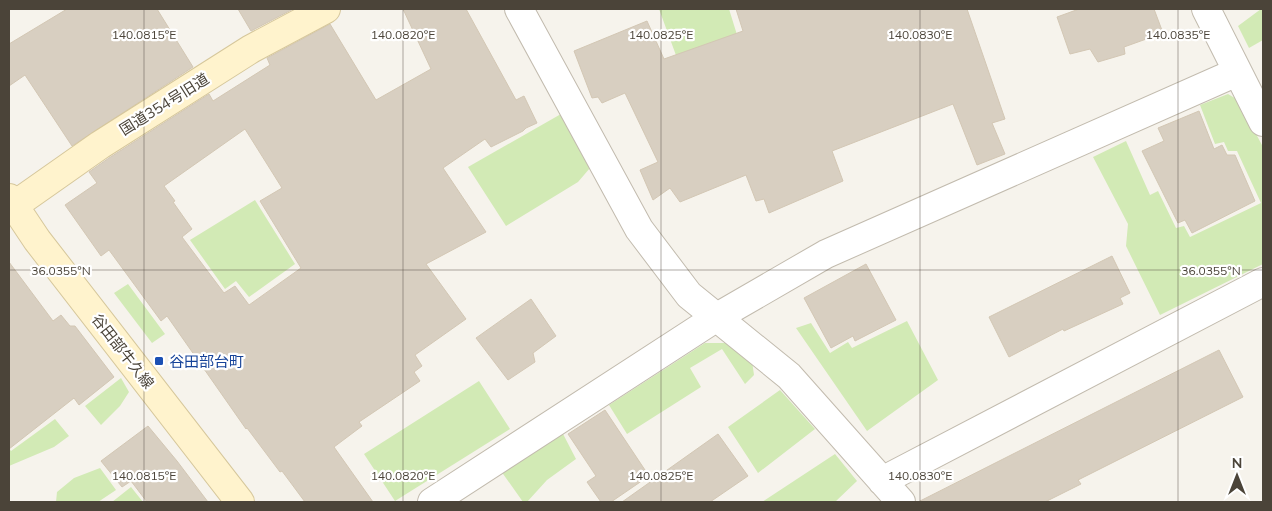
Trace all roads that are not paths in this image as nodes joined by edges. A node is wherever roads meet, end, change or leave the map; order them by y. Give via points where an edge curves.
1 (326, 9) edge
2 (518, 9) edge
3 (1206, 9) edge
4 (1237, 72) junction
5 (1263, 122) edge
6 (10, 204) edge
7 (1263, 282) edge
8 (717, 317) junction
9 (882, 481) junction
10 (240, 502) edge
11 (432, 502) edge
12 (901, 502) edge

1 - 6 main road, 国道354号旧道 via 251,49
2 - 8 street via 639,230 689,295
3 - 4 street
4 - 5 street
4 - 8 street via 826,254
6 - 10 main road, 谷田部牛久線
7 - 9 street
8 - 9 street via 789,376
8 - 11 street
9 - 12 street

